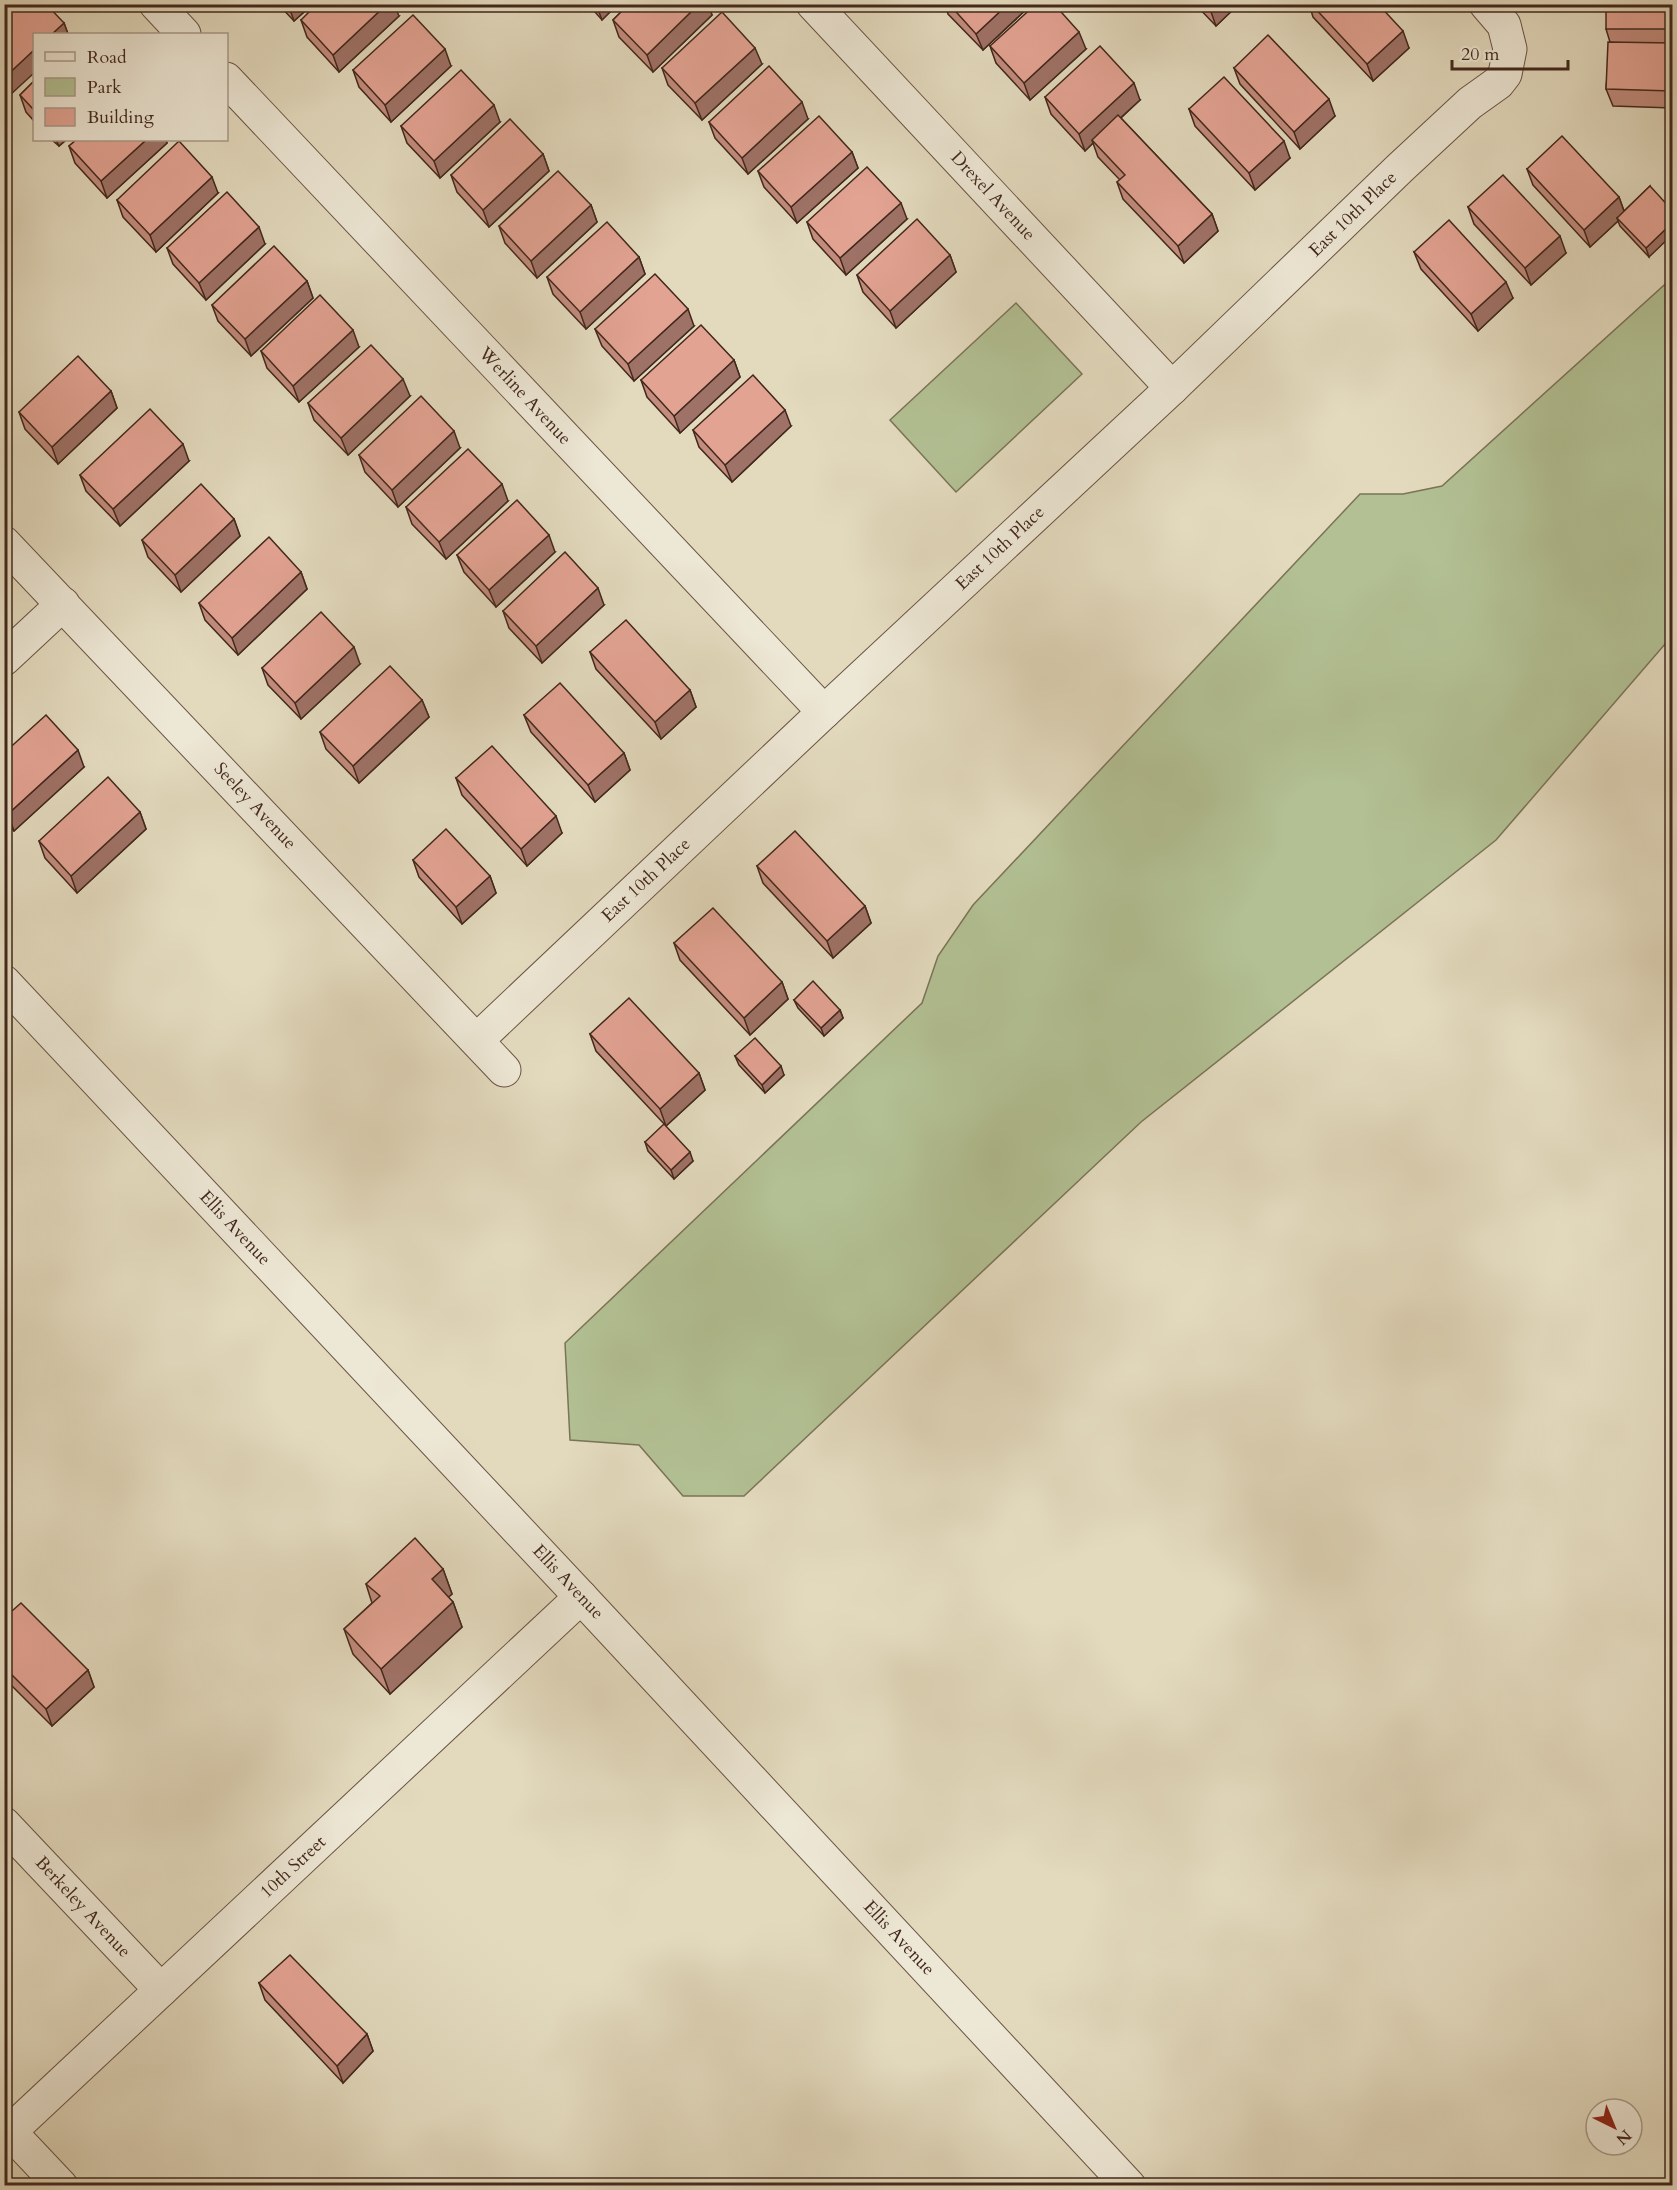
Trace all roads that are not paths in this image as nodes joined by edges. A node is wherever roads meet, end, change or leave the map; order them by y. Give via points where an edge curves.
1 (156, 4) edge
2 (813, 4) edge
3 (1486, 4) edge
4 (183, 33) edge
5 (228, 81) edge
6 (1172, 388) junction
7 (4, 543) edge
8 (63, 604) junction
9 (4, 659) edge
10 (824, 712) junction
11 (4, 982) edge
12 (477, 1040) junction
13 (504, 1070) dead end
14 (581, 1597) junction
15 (4, 1824) edge
16 (161, 1990) junction
17 (7, 2135) edge
18 (61, 2186) edge
19 (1129, 2186) edge

1 - 4 street
2 - 6 street, Drexel Avenue
3 - 6 street, East 10th Place via 1504,25 1510,49 1507,68 1498,83 1408,161
5 - 10 street, Werline Avenue
6 - 10 street, East 10th Place
7 - 8 street, Seeley Avenue
8 - 9 street
8 - 12 street, Seeley Avenue
10 - 12 street, East 10th Place
11 - 14 street, Ellis Avenue
12 - 13 street, Seeley Avenue
14 - 16 street, 10th Street
14 - 19 street, Ellis Avenue
15 - 16 street, Berkeley Avenue
16 - 17 street, 10th Street
17 - 18 street

